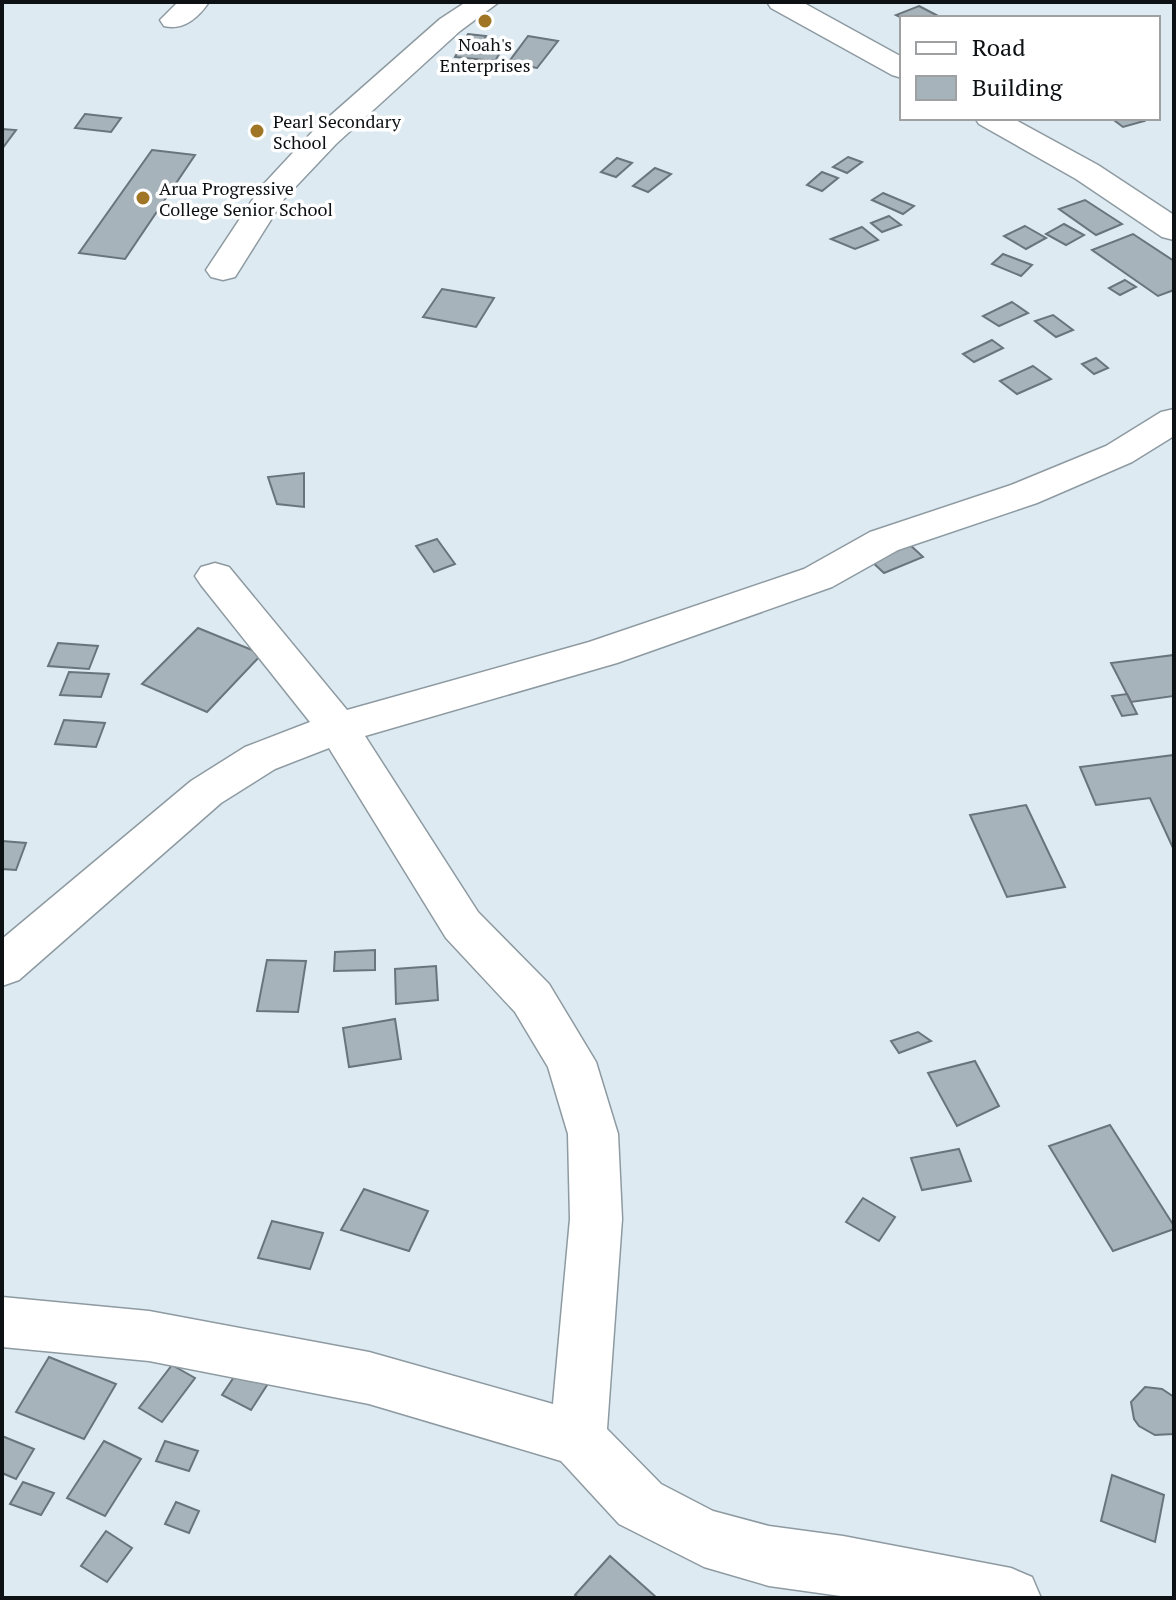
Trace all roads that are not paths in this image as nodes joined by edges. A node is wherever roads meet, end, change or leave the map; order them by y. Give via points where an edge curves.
1 (485, 2) edge
2 (781, 2) edge
3 (900, 68) edge
4 (994, 120) edge
5 (1173, 228) edge
6 (223, 270) dead end
7 (1174, 420) edge
8 (215, 576) dead end
9 (338, 728) junction
10 (2, 967) edge
11 (2, 1322) edge
12 (578, 1439) junction
13 (1011, 1598) edge

1 - 6 street via 450,25 325,137 272,194
2 - 3 street
4 - 5 street
7 - 9 street via 1119,454 1024,494 884,541 818,578 602,653
8 - 9 street
9 - 10 street via 260,758 206,792
9 - 12 street via 462,925 532,998 571,1062 593,1134 596,1219
11 - 12 street via 149,1336 369,1378
12 - 13 street via 640,1504 704,1538 769,1556

